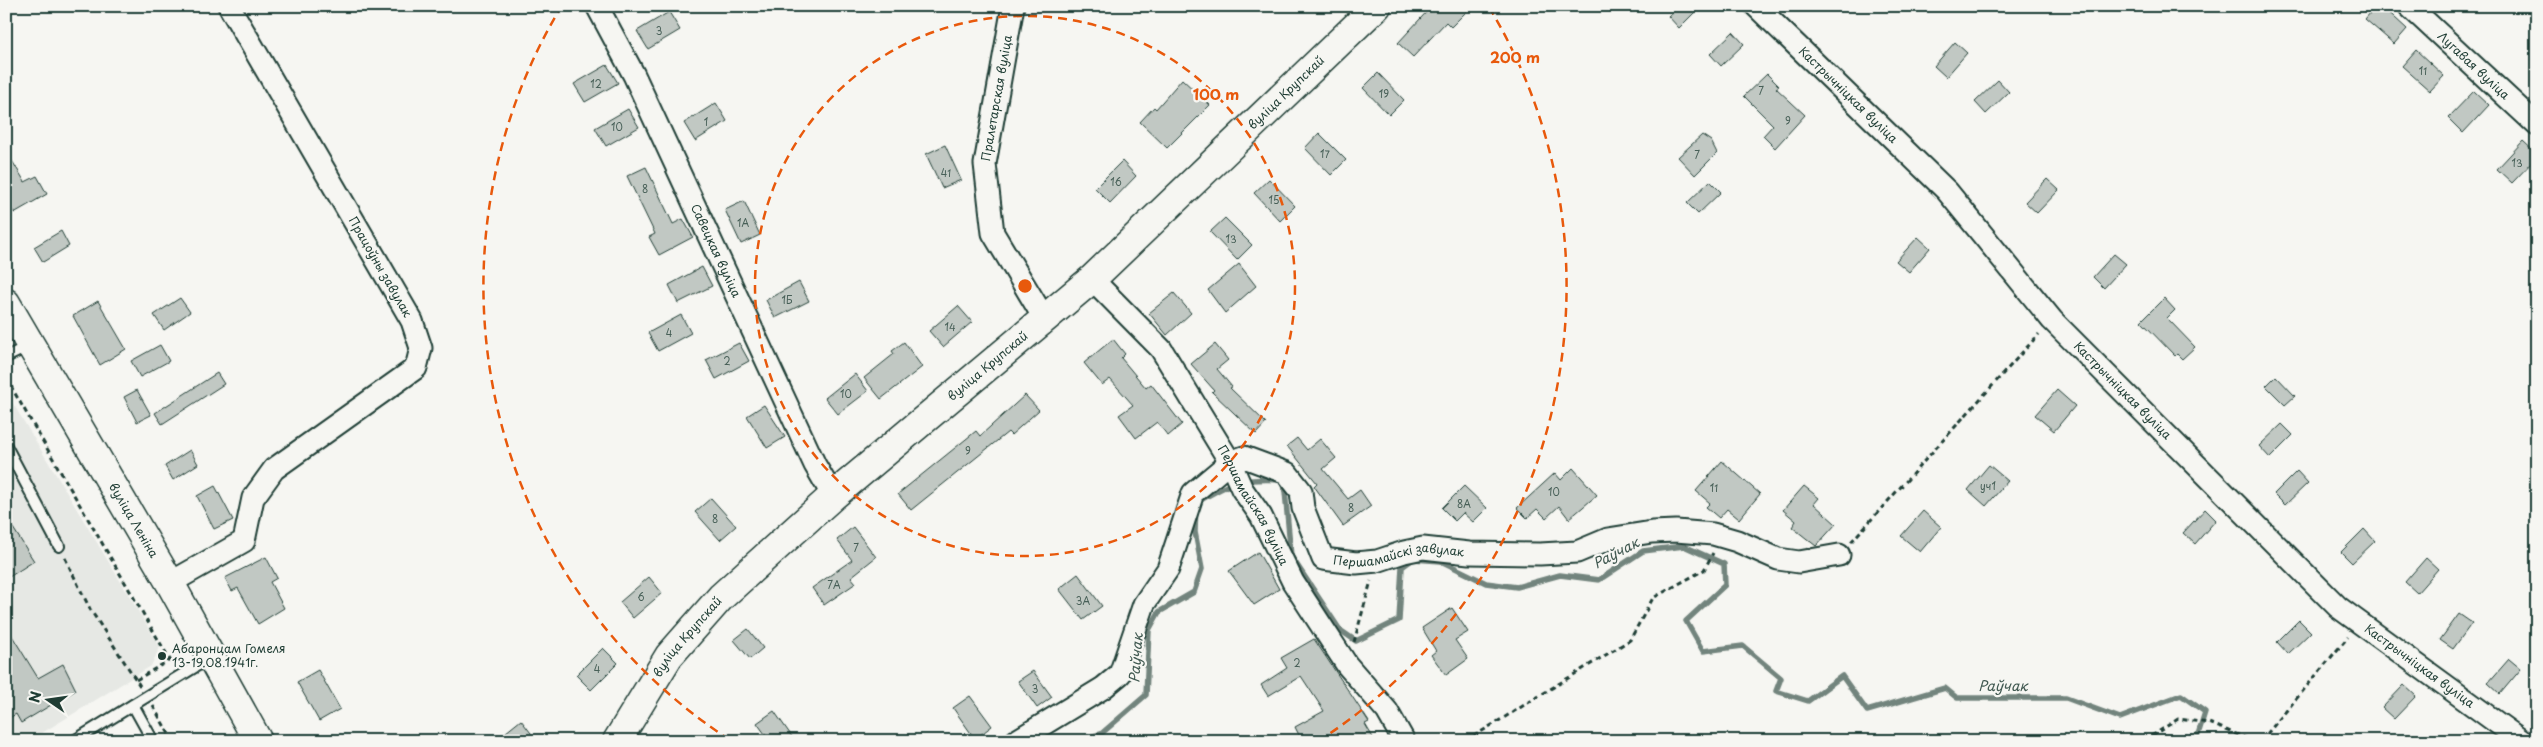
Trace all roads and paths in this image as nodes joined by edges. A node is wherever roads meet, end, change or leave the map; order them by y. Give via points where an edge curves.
1 (229, 6) edge
2 (598, 6) edge
3 (1377, 6) edge
4 (1756, 6) edge
5 (2409, 6) edge
6 (1011, 9) edge
7 (2537, 125) edge
8 (1092, 279) junction
9 (6, 303) edge
10 (1044, 318) junction
11 (2052, 320) junction
12 (18, 352) edge
13 (6, 378) edge
14 (6, 446) edge
15 (1235, 475) junction
16 (833, 496) junction
17 (59, 546) joint
18 (1716, 548) dead end
19 (1839, 555) joint
20 (1376, 562) junction
21 (170, 583) junction
22 (2360, 624) junction
23 (1358, 629) dead end
24 (212, 657) junction
25 (170, 660) junction
26 (179, 677) junction
27 (147, 696) junction
28 (133, 705) junction
29 (74, 741) edge
30 (153, 741) edge
31 (173, 741) edge
32 (258, 741) edge
33 (616, 741) edge
34 (1016, 741) edge
35 (1404, 741) edge
36 (1466, 741) edge
37 (2144, 741) edge
38 (2252, 741) edge
39 (2261, 741) edge
40 (2522, 741) edge

1 - 21 street, Працоўны завулак via 412,321 421,348 416,368 274,469 253,498 244,541
2 - 16 street, Савецкая вуліца via 634,74 815,465
3 - 8 street, вуліца Крупскай
4 - 11 street, Кастрычніцкая вуліца via 1947,191
5 - 7 street, Лугавая вуліца
6 - 10 street, Пралетарская вуліца via 984,164 994,233
8 - 10 street, вуліца Крупскай
8 - 15 street, Першамайская вуліца via 1161,349
9 - 12 street, вуліца Леніна
10 - 16 street, вуліца Крупскай
11 - 19 path
11 - 22 street, Кастрычніцкая вуліца via 2338,607
12 - 21 street, вуліца Леніна
13 - 25 path
14 - 17 lane
15 - 20 street, Першамайскі завулак via 1244,457 1287,473 1301,491 1303,508 1323,559
15 - 34 street via 1194,493 1168,569 1144,604 1120,674 1103,688
15 - 35 street, Першамайская вуліца via 1261,516 1298,590 1347,665 1387,711
16 - 33 street, вуліца Крупскай via 721,597 669,656
17 - 25 path via 90,609 136,680
18 - 36 path via 1704,570 1653,598 1630,640
19 - 20 street, Першамайскі завулак via 1799,562 1712,534 1652,532 1608,539 1577,552 1496,554 1423,548
20 - 23 path
21 - 24 street, вуліца Леніна
22 - 39 path
22 - 40 street, Кастрычніцкая вуліца
24 - 26 lane
24 - 32 street, вуліца Леніна
25 - 26 path
26 - 27 lane
27 - 28 lane
27 - 31 path
28 - 29 lane
28 - 30 lane
37 - 38 path via 2178,719 2209,723

